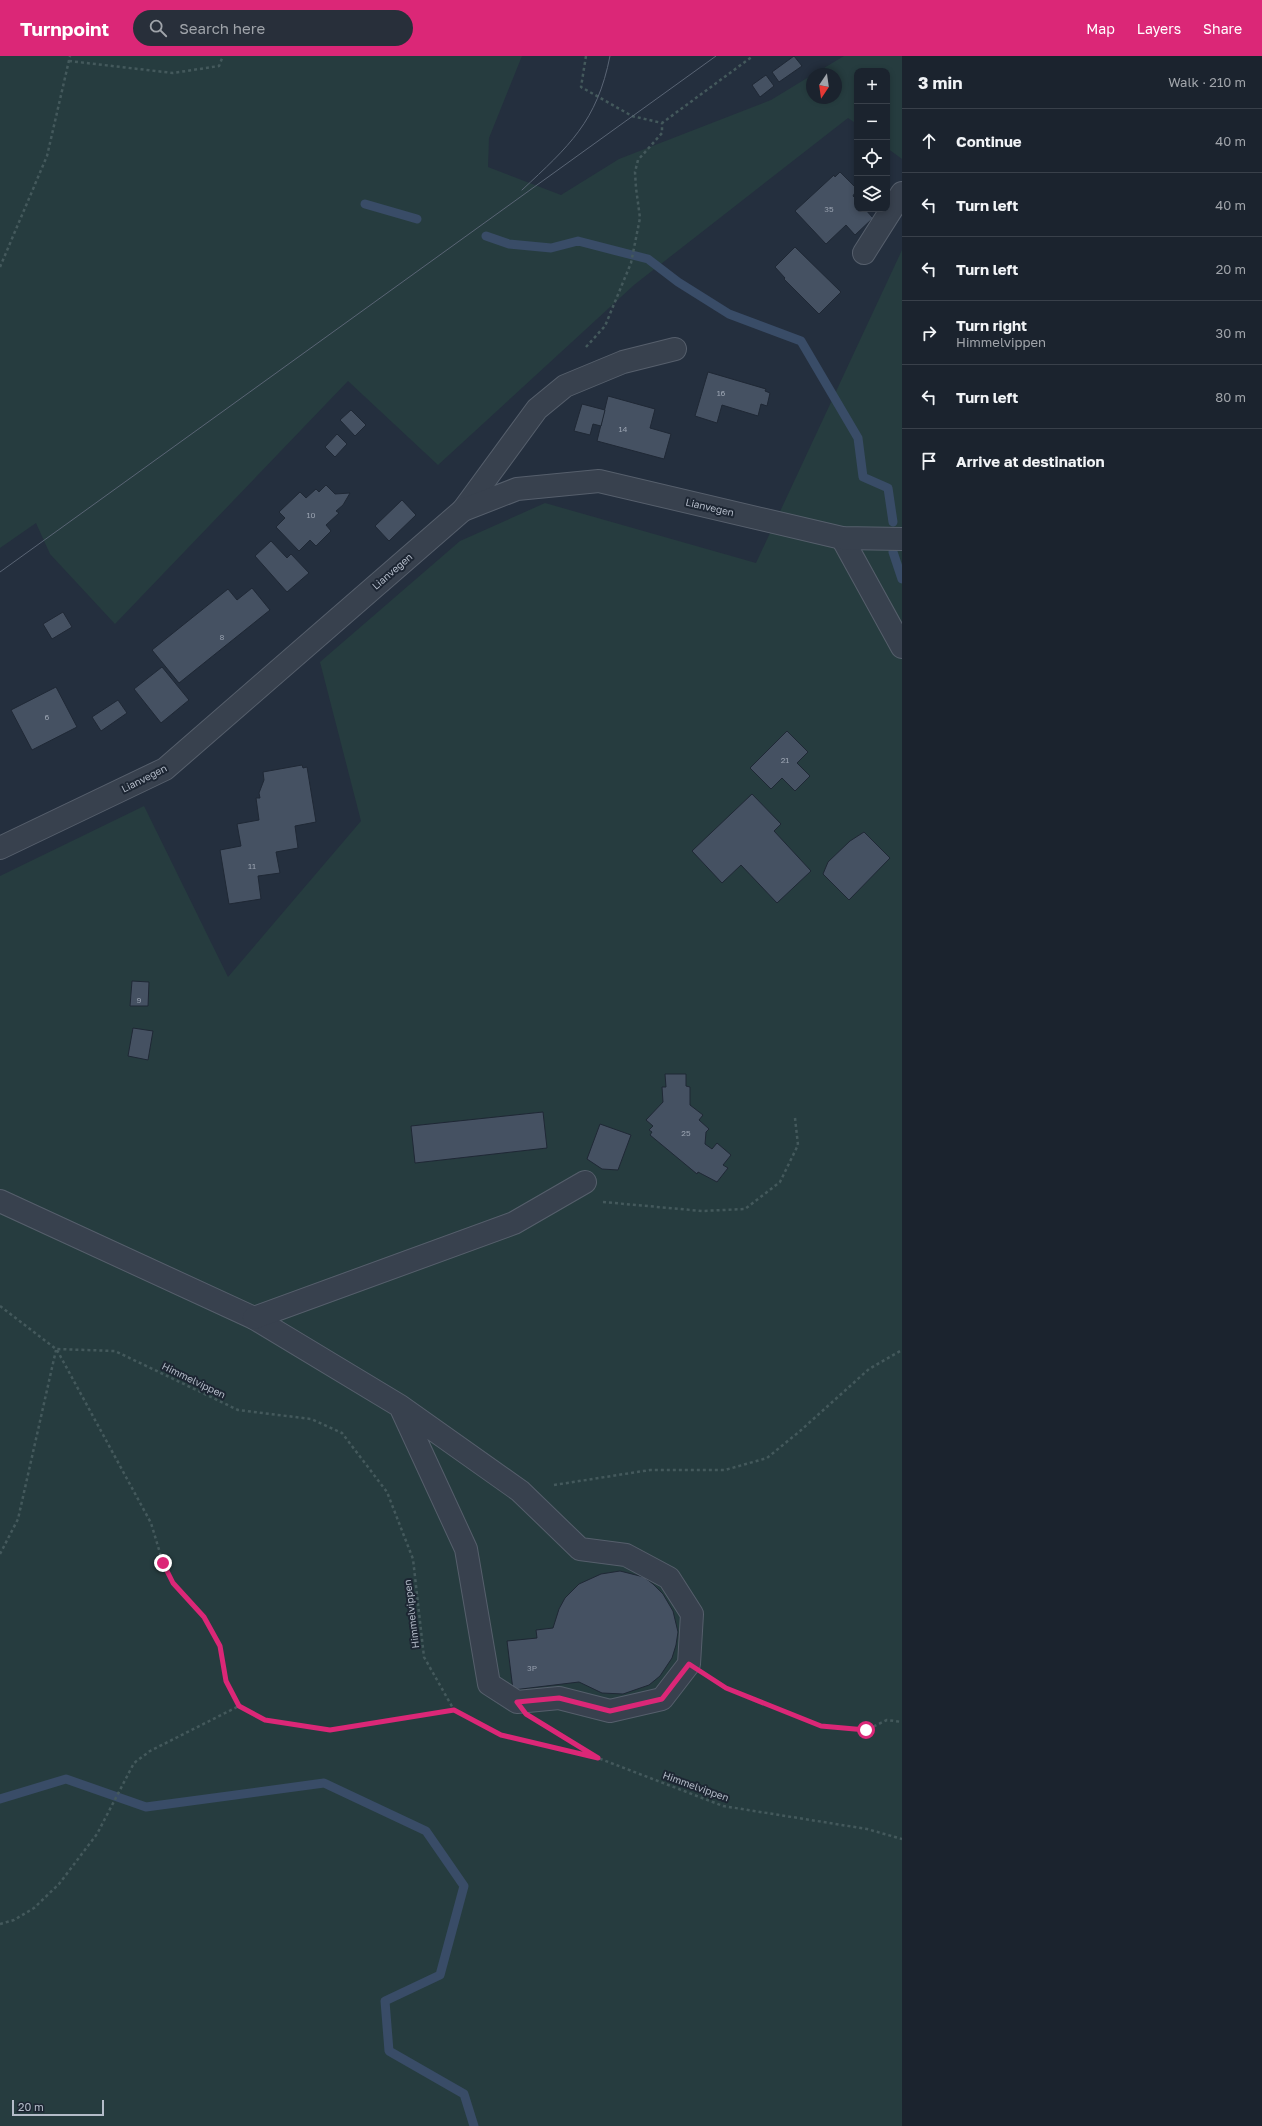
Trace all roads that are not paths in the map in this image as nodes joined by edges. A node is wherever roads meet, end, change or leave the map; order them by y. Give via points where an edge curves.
1 (902, 193) edge
2 (864, 252) dead end
3 (675, 349) dead end
4 (463, 510) junction
5 (842, 538) junction
6 (902, 539) edge
7 (902, 647) edge
8 (0, 848) edge
9 (585, 1182) dead end
10 (0, 1201) edge
11 (254, 1318) junction
12 (400, 1406) junction

1 - 2 street
3 - 4 street via 623,362 565,386 537,410
4 - 5 street, Lianvegen via 517,489 599,481
4 - 8 street, Lianvegen via 165,770
5 - 6 street, Lianvegen
5 - 7 street
9 - 11 street via 514,1223
10 - 11 street
11 - 12 street
12 - 12 street via 520,1490 580,1549 626,1555 669,1578 692,1614 689,1664 662,1699 610,1711 559,1698 517,1702 490,1684 466,1549

